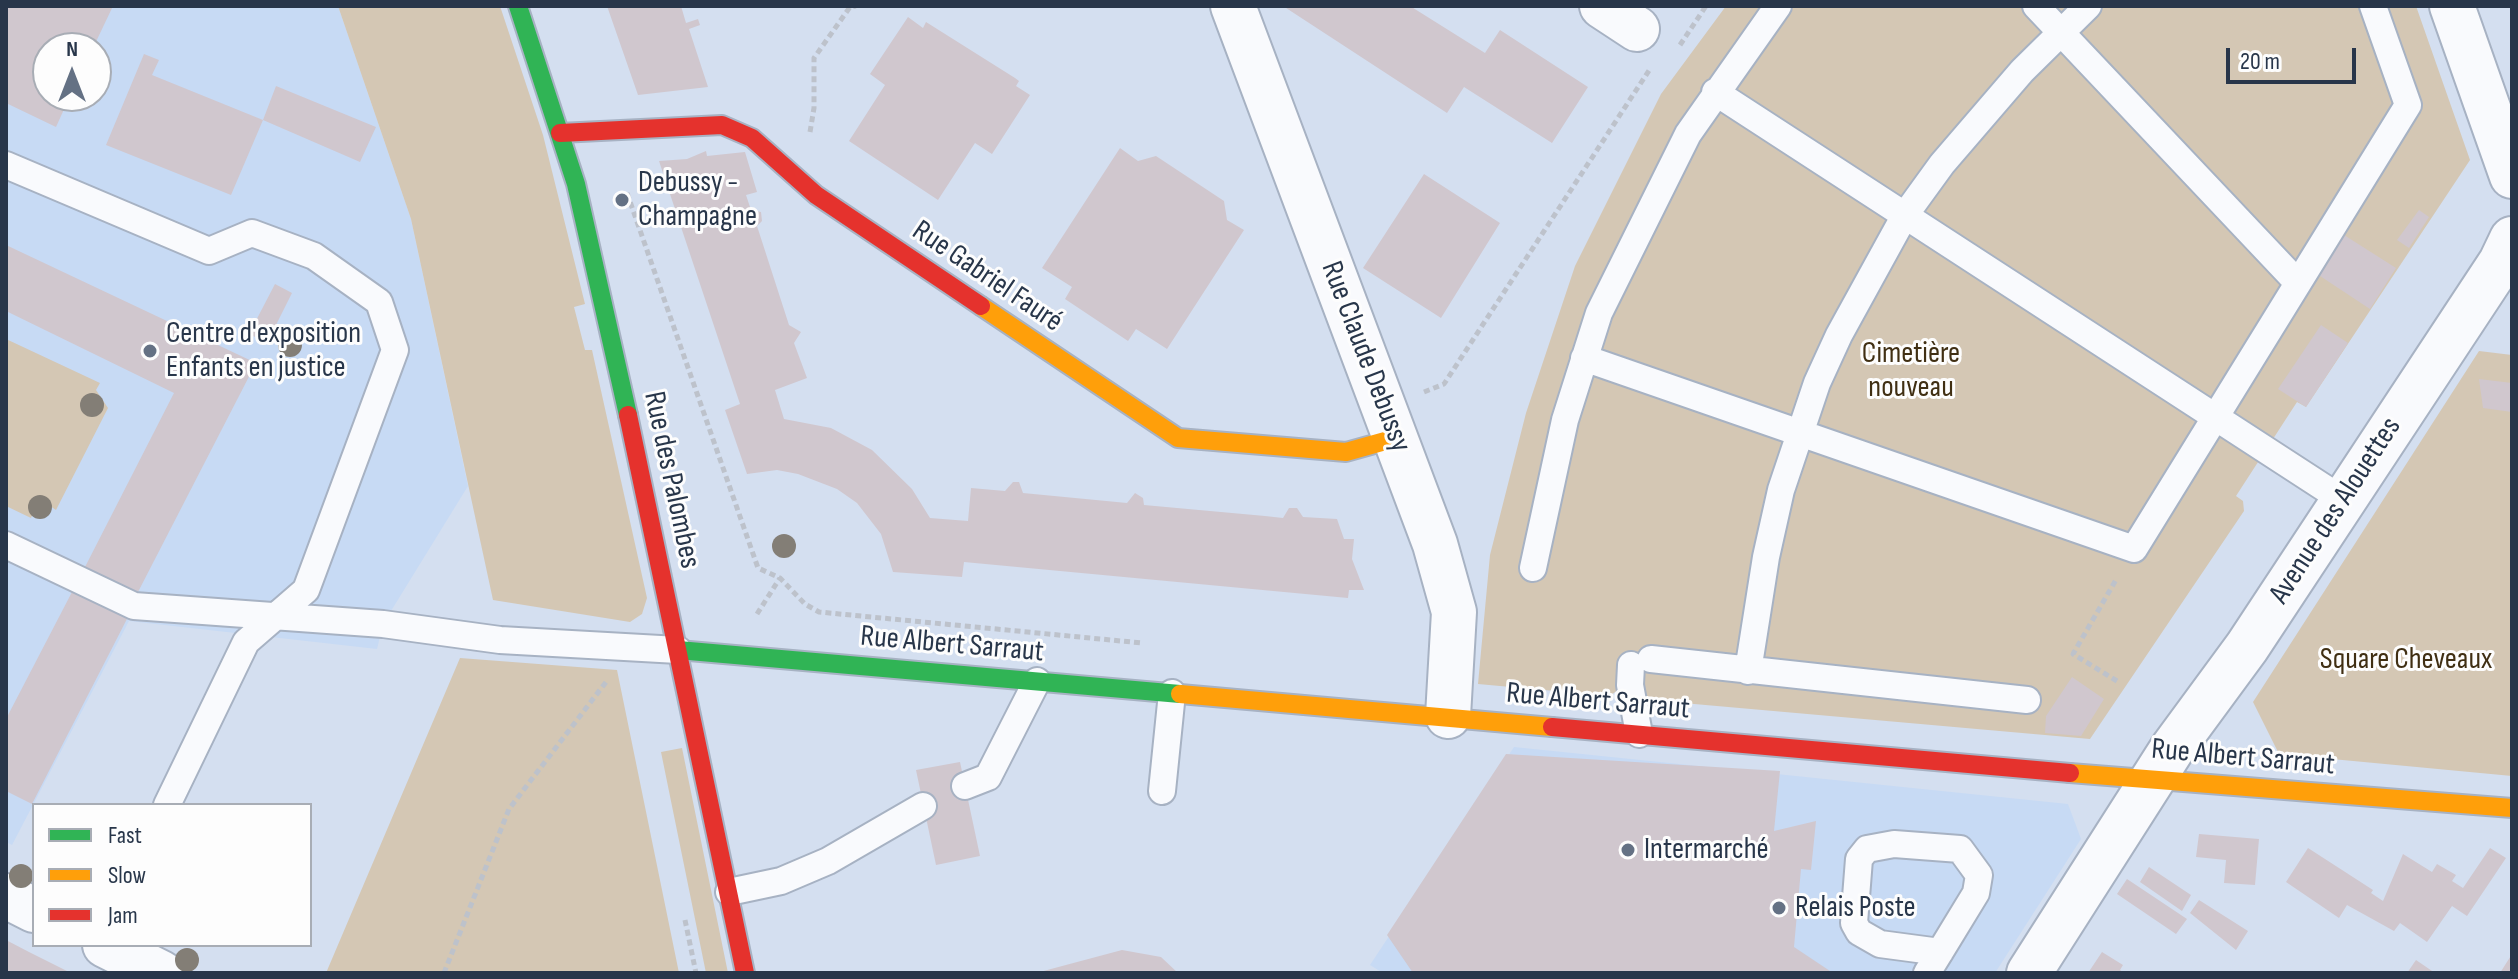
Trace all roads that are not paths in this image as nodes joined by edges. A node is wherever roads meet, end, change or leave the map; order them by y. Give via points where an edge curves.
1 (518, 6) edge
2 (1233, 6) edge
3 (1778, 6) edge
4 (2036, 6) edge
5 (2088, 6) edge
6 (2373, 6) edge
7 (2452, 6) edge
8 (2060, 31) junction
9 (1715, 92) junction
10 (560, 133) junction
11 (6, 165) edge
12 (2512, 176) edge
13 (1905, 215) junction
14 (2512, 239) edge
15 (2297, 282) junction
16 (1584, 358) junction
17 (2215, 417) junction
18 (1390, 423) junction
19 (1799, 435) junction
20 (2343, 500) junction
21 (6, 545) edge
22 (1533, 568) dead end
23 (278, 616) junction
24 (678, 650) junction
25 (1748, 671) junction
26 (1037, 681) junction
27 (1172, 693) junction
28 (2027, 700) dead end
29 (1448, 716) junction
30 (1639, 734) junction
31 (2153, 778) junction
32 (965, 786) dead end
33 (1162, 791) dead end
34 (168, 803) edge
35 (923, 806) dead end
36 (2512, 808) edge
37 (729, 892) junction
38 (6, 896) edge
39 (32, 909) edge
40 (109, 947) edge
41 (1933, 963) edge
42 (161, 973) edge
43 (745, 973) edge
44 (2029, 973) edge

1 - 10 street, Rue des Palombes
2 - 18 street, Rue Claude Debussy
3 - 9 lane
4 - 8 lane
5 - 8 lane
6 - 15 lane via 2408,105
7 - 12 street
8 - 13 lane via 1983,114
8 - 15 lane
9 - 13 lane
9 - 16 lane via 1654,196 1599,313
10 - 18 street, Rue Gabriel Fauré via 722,125 752,138 816,195 1178,438 1346,452
10 - 24 street, Rue des Palombes via 601,286
11 - 23 lane via 209,251 252,233 314,256 379,302 395,350 306,590
13 - 17 lane
13 - 19 lane via 1839,335
14 - 20 street, Avenue des Alouettes
15 - 17 lane
16 - 19 lane
16 - 22 lane via 1549,480
17 - 19 lane via 2134,549
17 - 20 lane
18 - 29 street, Rue Claude Debussy via 1454,612
19 - 25 lane via 1766,557
20 - 31 street, Avenue des Alouettes
21 - 23 lane via 134,606
23 - 24 lane via 500,640
23 - 34 lane via 246,642
24 - 26 street, Rue Albert Sarraut
24 - 37 street, Rue des Palombes
25 - 28 lane
25 - 30 lane via 1641,662 1630,685
26 - 27 street, Rue Albert Sarraut
26 - 32 lane via 988,777
27 - 29 street, Rue Albert Sarraut
27 - 33 lane
29 - 30 street, Rue Albert Sarraut
30 - 31 street, Rue Albert Sarraut
31 - 36 street, Rue Albert Sarraut
31 - 44 street, Avenue des Alouettes
35 - 37 lane via 828,861 781,881
37 - 43 street, Rue des Palombes
38 - 39 street
40 - 42 street
41 - 41 lane via 1976,893 1979,875 1960,849 1894,844 1867,849 1859,859 1854,923 1859,932

